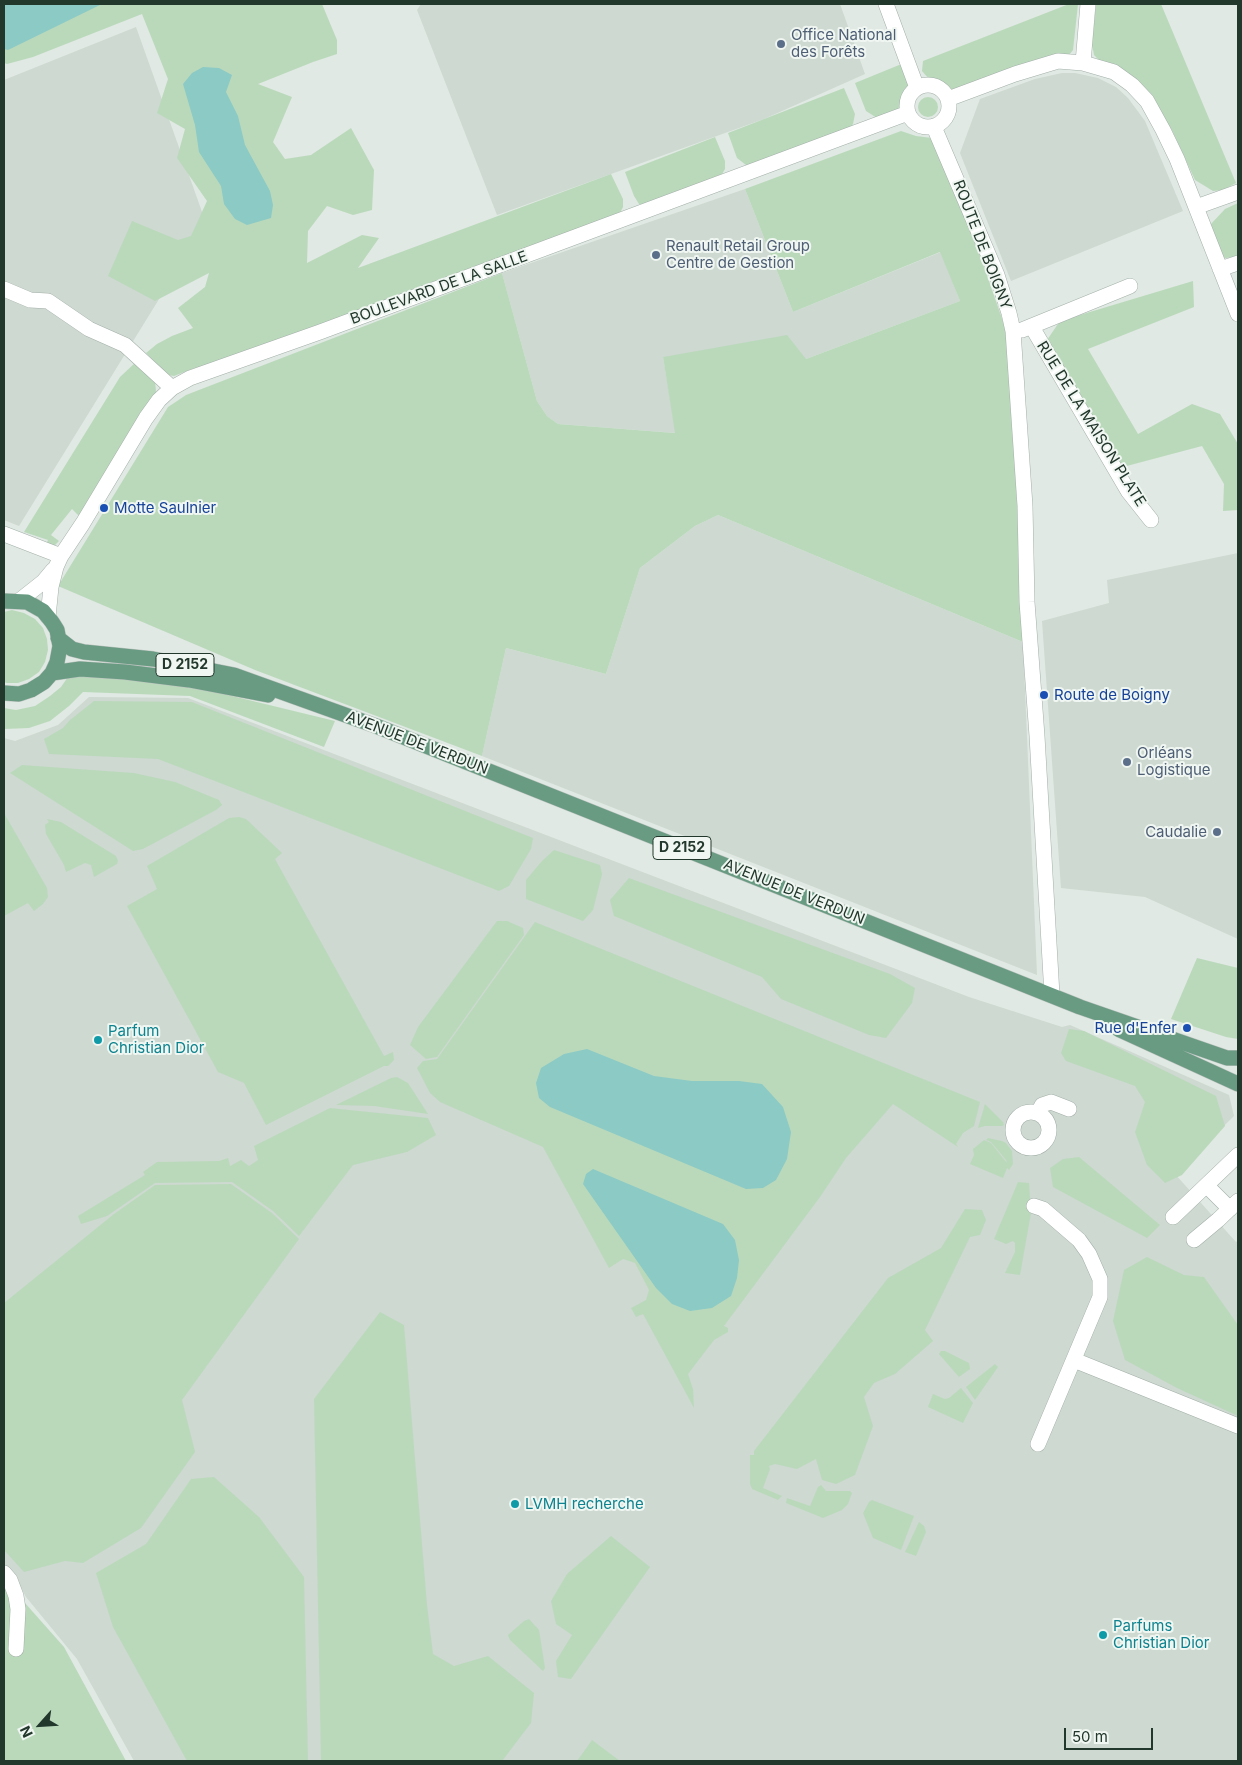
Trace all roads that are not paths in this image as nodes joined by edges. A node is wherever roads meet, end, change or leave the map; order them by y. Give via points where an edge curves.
1 (886, 4) edge
2 (1088, 4) edge
3 (1084, 63) junction
4 (917, 88) junction
5 (948, 99) junction
6 (908, 113) junction
7 (934, 127) junction
8 (1238, 192) edge
9 (1196, 207) junction
10 (1238, 263) edge
11 (1220, 268) junction
12 (1130, 286) dead end
13 (4, 289) edge
14 (1238, 314) edge
15 (1032, 327) junction
16 (1013, 331) junction
17 (172, 388) junction
18 (1151, 520) dead end
19 (4, 534) edge
20 (58, 561) junction
21 (11, 601) edge
22 (48, 617) junction
23 (58, 638) junction
24 (52, 673) junction
25 (4, 693) edge
26 (311, 703) junction
27 (1052, 995) junction
28 (1080, 1007) junction
29 (1238, 1058) edge
30 (1238, 1084) edge
31 (1069, 1109) dead end
32 (1038, 1113) dead end
33 (1238, 1155) edge
34 (1207, 1186) junction
35 (1234, 1205) edge
36 (1034, 1206) dead end
37 (1173, 1217) dead end
38 (1194, 1240) dead end
39 (1074, 1360) junction
40 (1238, 1426) edge
41 (1038, 1444) dead end
42 (4, 1573) edge
43 (16, 1649) dead end

1 - 4 street
2 - 3 street
3 - 5 street via 1047,63
3 - 9 street via 1114,72 1147,101 1164,130
4 - 5 street via 928,85 940,88
4 - 6 street via 907,102
5 - 7 street via 946,119
6 - 7 street via 921,127
6 - 17 street, BOULEVARD DE LA SALLE via 190,378
7 - 16 street, ROUTE DE BOIGNY via 997,275
8 - 9 street
9 - 11 street
10 - 11 street
11 - 14 street
12 - 15 street
13 - 17 street via 30,300 48,301 89,330 125,345
15 - 16 street
15 - 18 street, RUE DE LA MAISON PLATE via 1128,491
16 - 27 street, ROUTE DE BOIGNY
17 - 20 street, BOULEVARD DE LA SALLE via 146,418
19 - 20 street
20 - 21 street, BOULEVARD DE LA SALLE via 43,582
20 - 22 street, BOULEVARD DE LA SALLE
21 - 22 main road via 27,602
22 - 23 main road via 57,630
23 - 24 main road via 60,646
23 - 26 main road, AVENUE DE VERDUN / D 2152 via 72,649 84,652 153,659 234,675
24 - 25 main road via 31,690 18,694
24 - 26 main road, AVENUE DE VERDUN / D 2152 via 80,668 125,672 189,680
26 - 27 main road, AVENUE DE VERDUN / D 2152
27 - 28 main road, AVENUE DE VERDUN / D 2152
28 - 29 main road, AVENUE DE VERDUN / D 2152 via 1227,1058
28 - 30 main road, AVENUE DE VERDUN / D 2152 via 1120,1030
31 - 32 street via 1051,1102 1042,1105
33 - 34 street
34 - 35 street
34 - 37 street
35 - 38 street
36 - 39 street via 1043,1209 1079,1240 1100,1279 1100,1297
39 - 40 street
39 - 41 street
42 - 43 street via 16,1596

